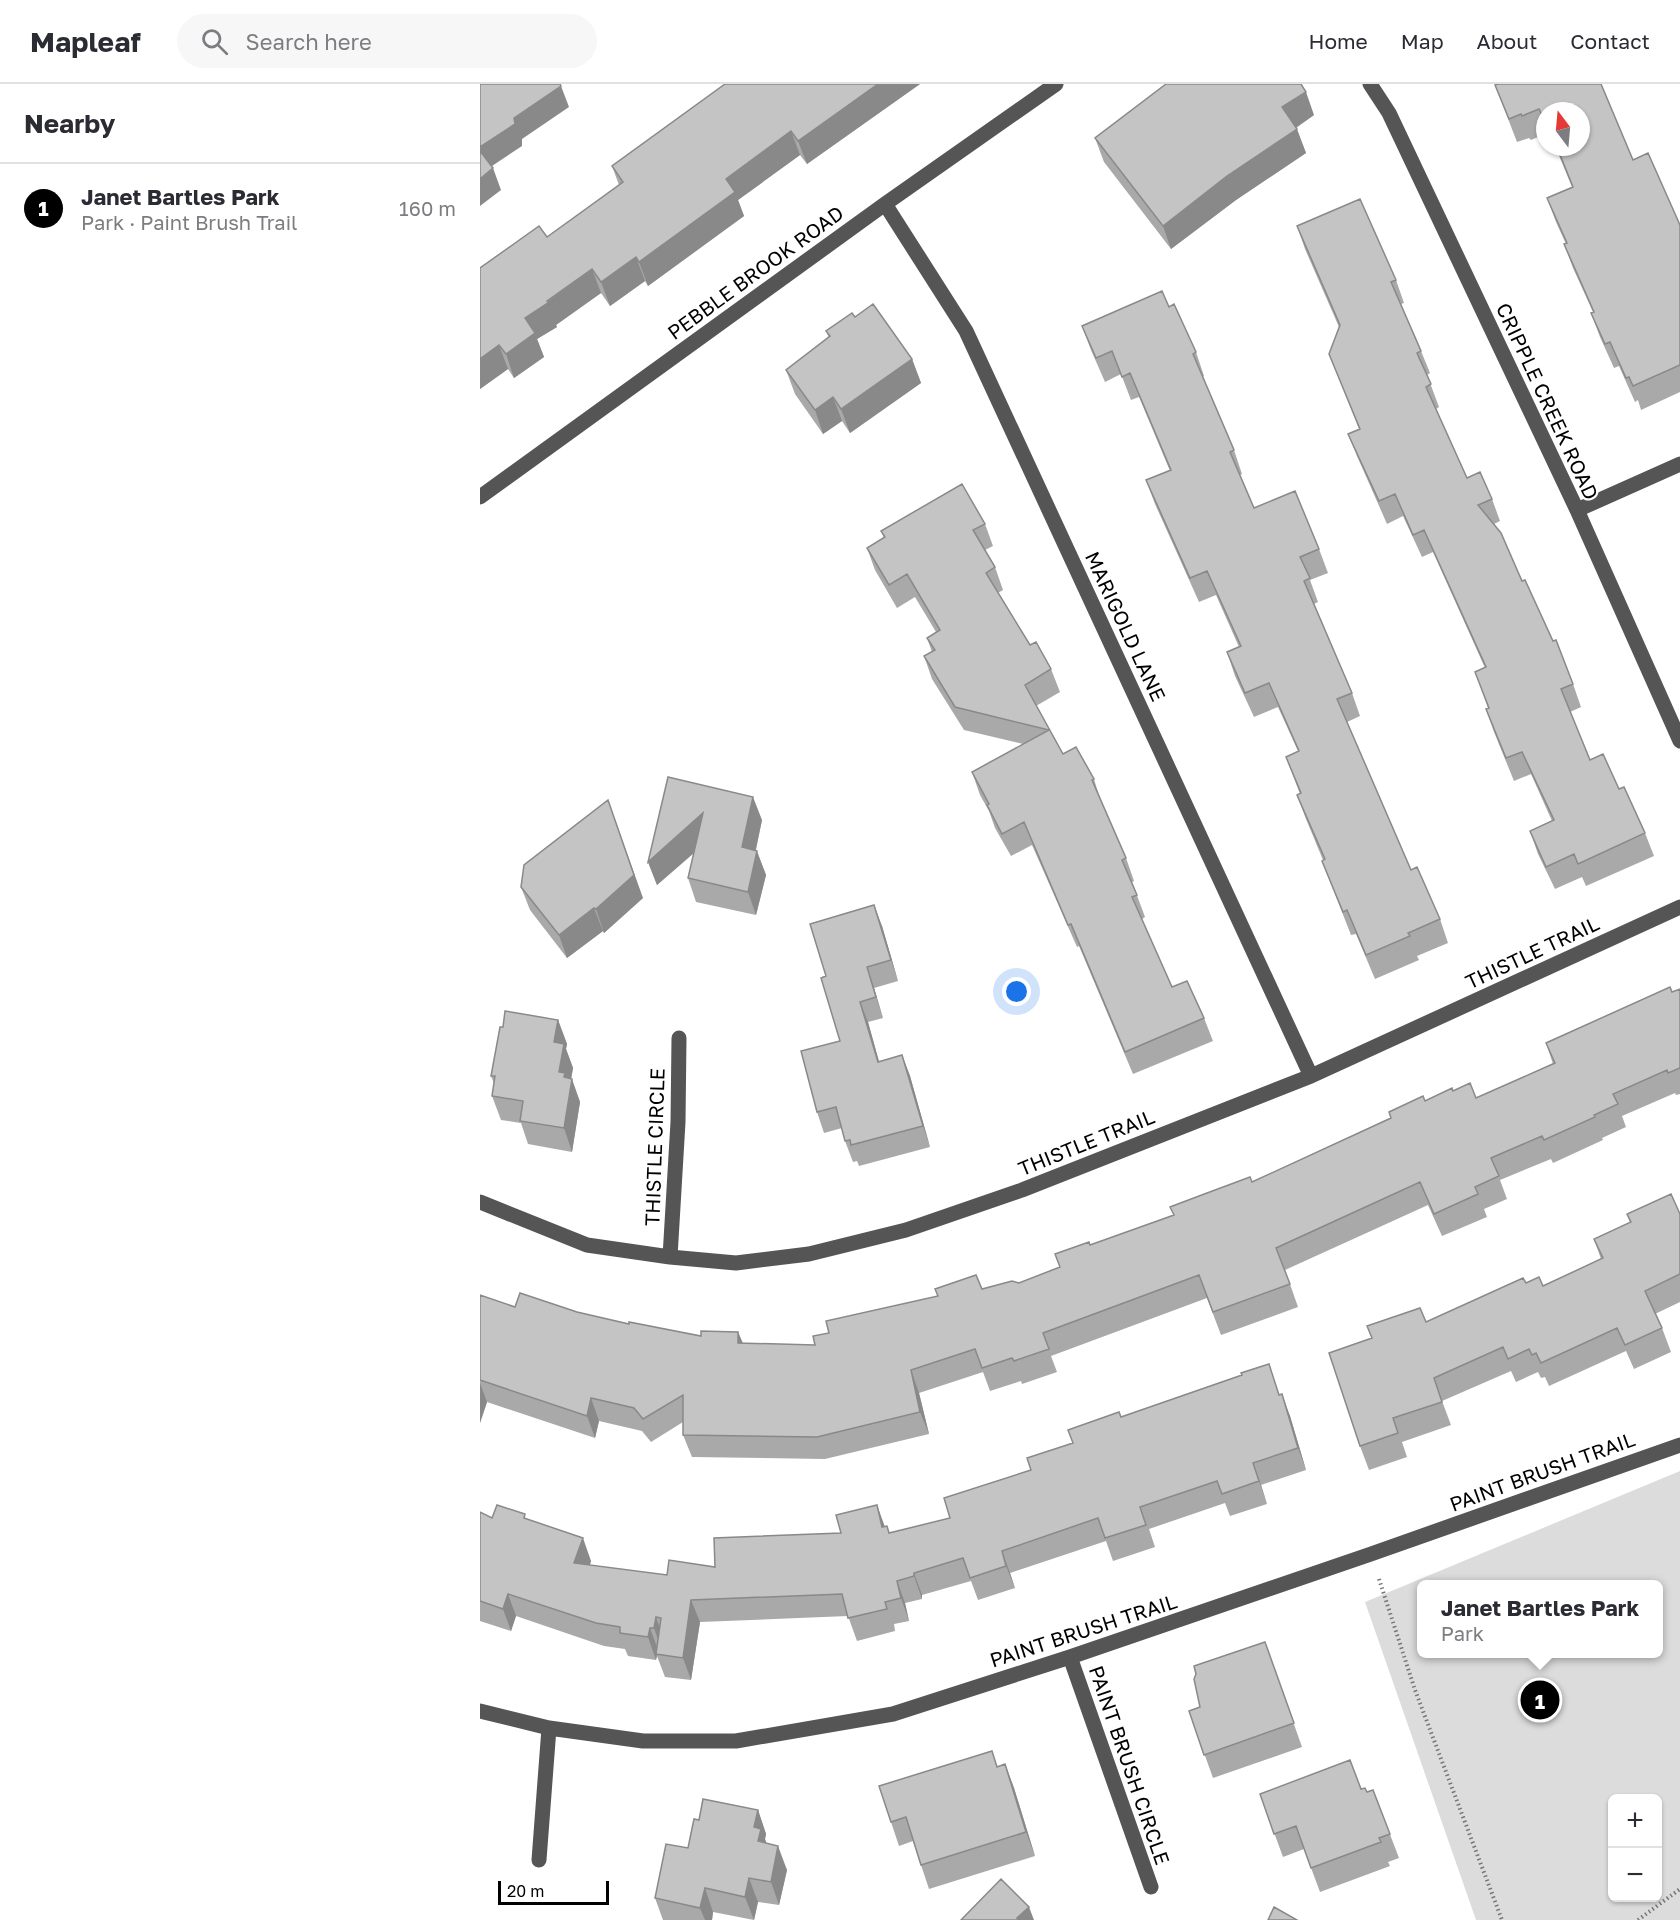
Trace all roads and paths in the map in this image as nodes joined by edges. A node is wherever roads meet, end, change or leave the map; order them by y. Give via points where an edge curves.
1 (1056, 84) edge
2 (1370, 84) edge
3 (885, 204) junction
4 (1680, 464) edge
5 (480, 497) edge
6 (1577, 510) junction
7 (1680, 741) edge
8 (1680, 907) edge
9 (679, 1038) dead end
10 (1311, 1076) junction
11 (480, 1202) edge
12 (670, 1257) junction
13 (1680, 1445) edge
14 (1371, 1554) junction
15 (1070, 1657) junction
16 (480, 1711) edge
17 (549, 1728) junction
18 (539, 1860) dead end
19 (1151, 1887) dead end
20 (1680, 1889) edge
21 (1502, 1920) edge
22 (1638, 1920) edge

1 - 3 street, PEBBLE BROOK ROAD
2 - 6 street, CRIPPLE CREEK ROAD via 1389,113
3 - 5 street, PEBBLE BROOK ROAD
3 - 10 street, MARIGOLD LANE via 966,331
4 - 6 street
6 - 7 street, CRIPPLE CREEK ROAD
8 - 10 street, THISTLE TRAIL
9 - 12 street, THISTLE CIRCLE
10 - 12 street, THISTLE TRAIL via 1022,1190 906,1230 809,1254 736,1263
11 - 12 street, THISTLE TRAIL via 587,1245
13 - 14 street, PAINT BRUSH TRAIL
14 - 15 street, PAINT BRUSH TRAIL
14 - 21 path via 1415,1690
15 - 17 street, PAINT BRUSH TRAIL via 893,1714 736,1741 643,1741
15 - 19 street, PAINT BRUSH CIRCLE
16 - 17 street, PAINT BRUSH TRAIL
17 - 18 street
20 - 22 path

